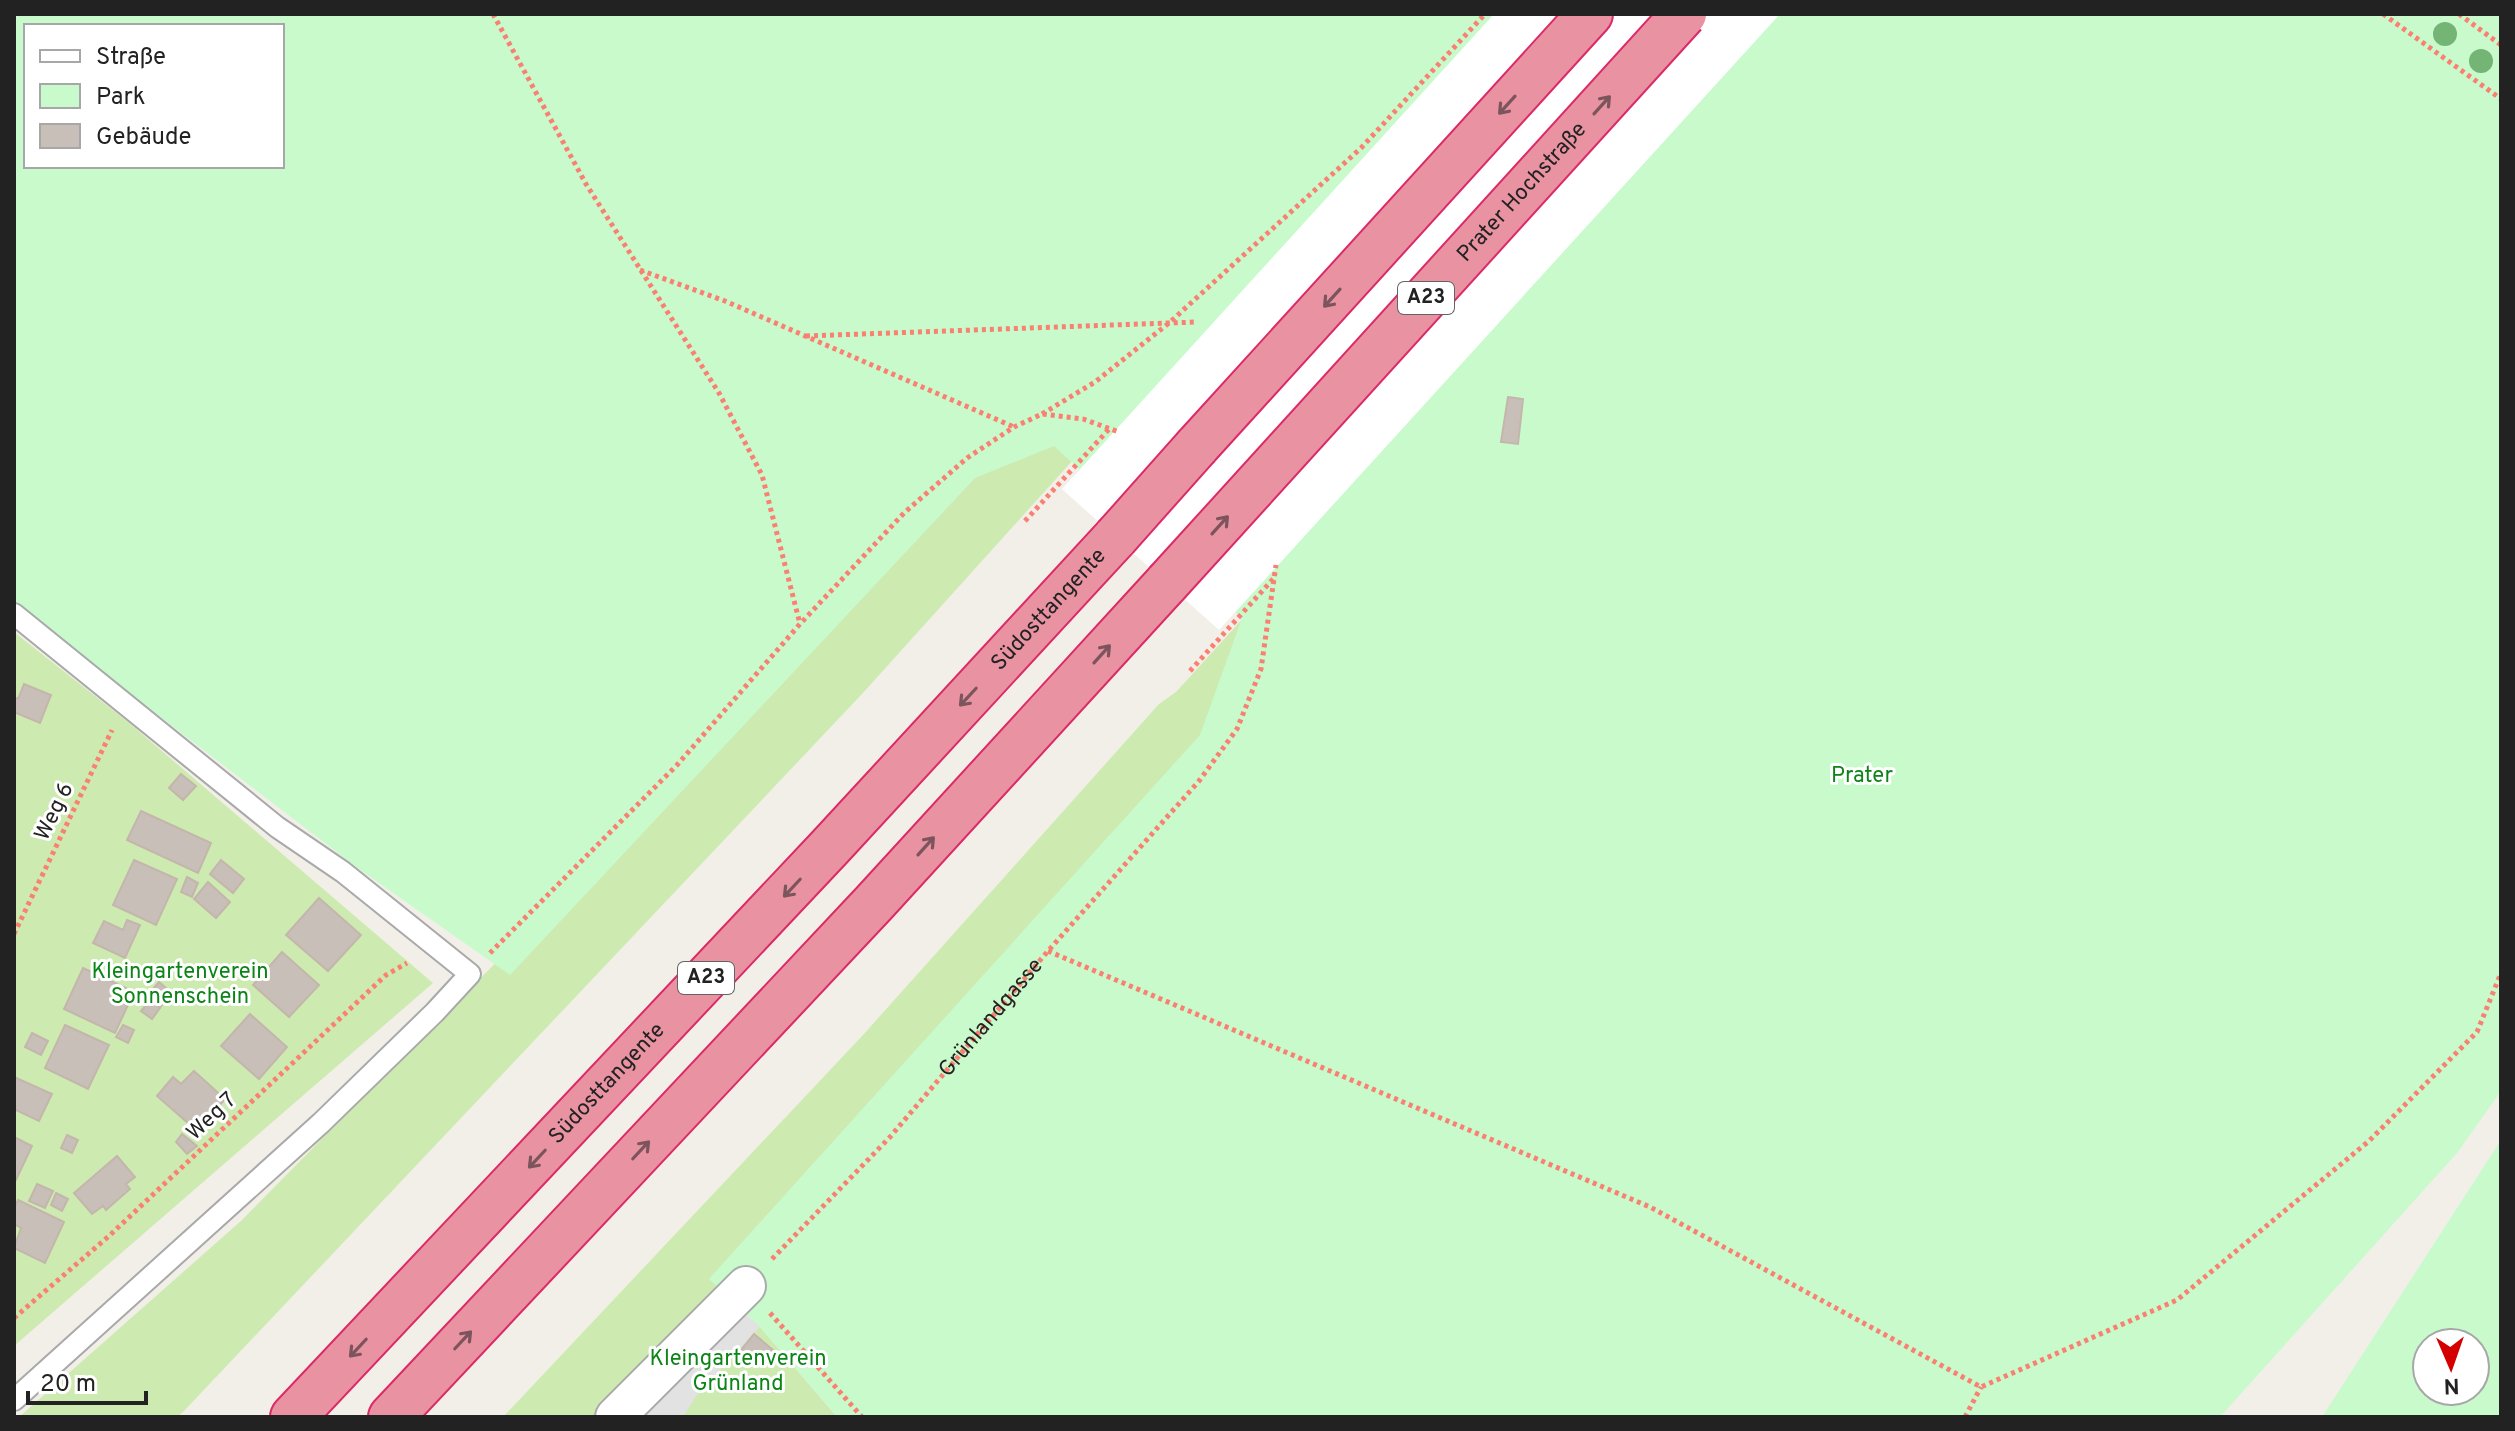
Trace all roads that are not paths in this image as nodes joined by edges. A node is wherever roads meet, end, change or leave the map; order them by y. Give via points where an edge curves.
1 (1590, 14) edge
2 (1684, 14) edge
3 (14, 614) edge
4 (746, 1286) road end
5 (14, 1400) edge
6 (293, 1417) edge
7 (391, 1417) edge
8 (615, 1417) edge

1 -> 6 highway, Südosttangente / A23, bridge via 830,847
7 -> 2 highway, Prater Hochstraße / A23, bridge via 852,926
3 - 5 lane via 277,827 343,872 470,974 321,1123
4 - 8 street

